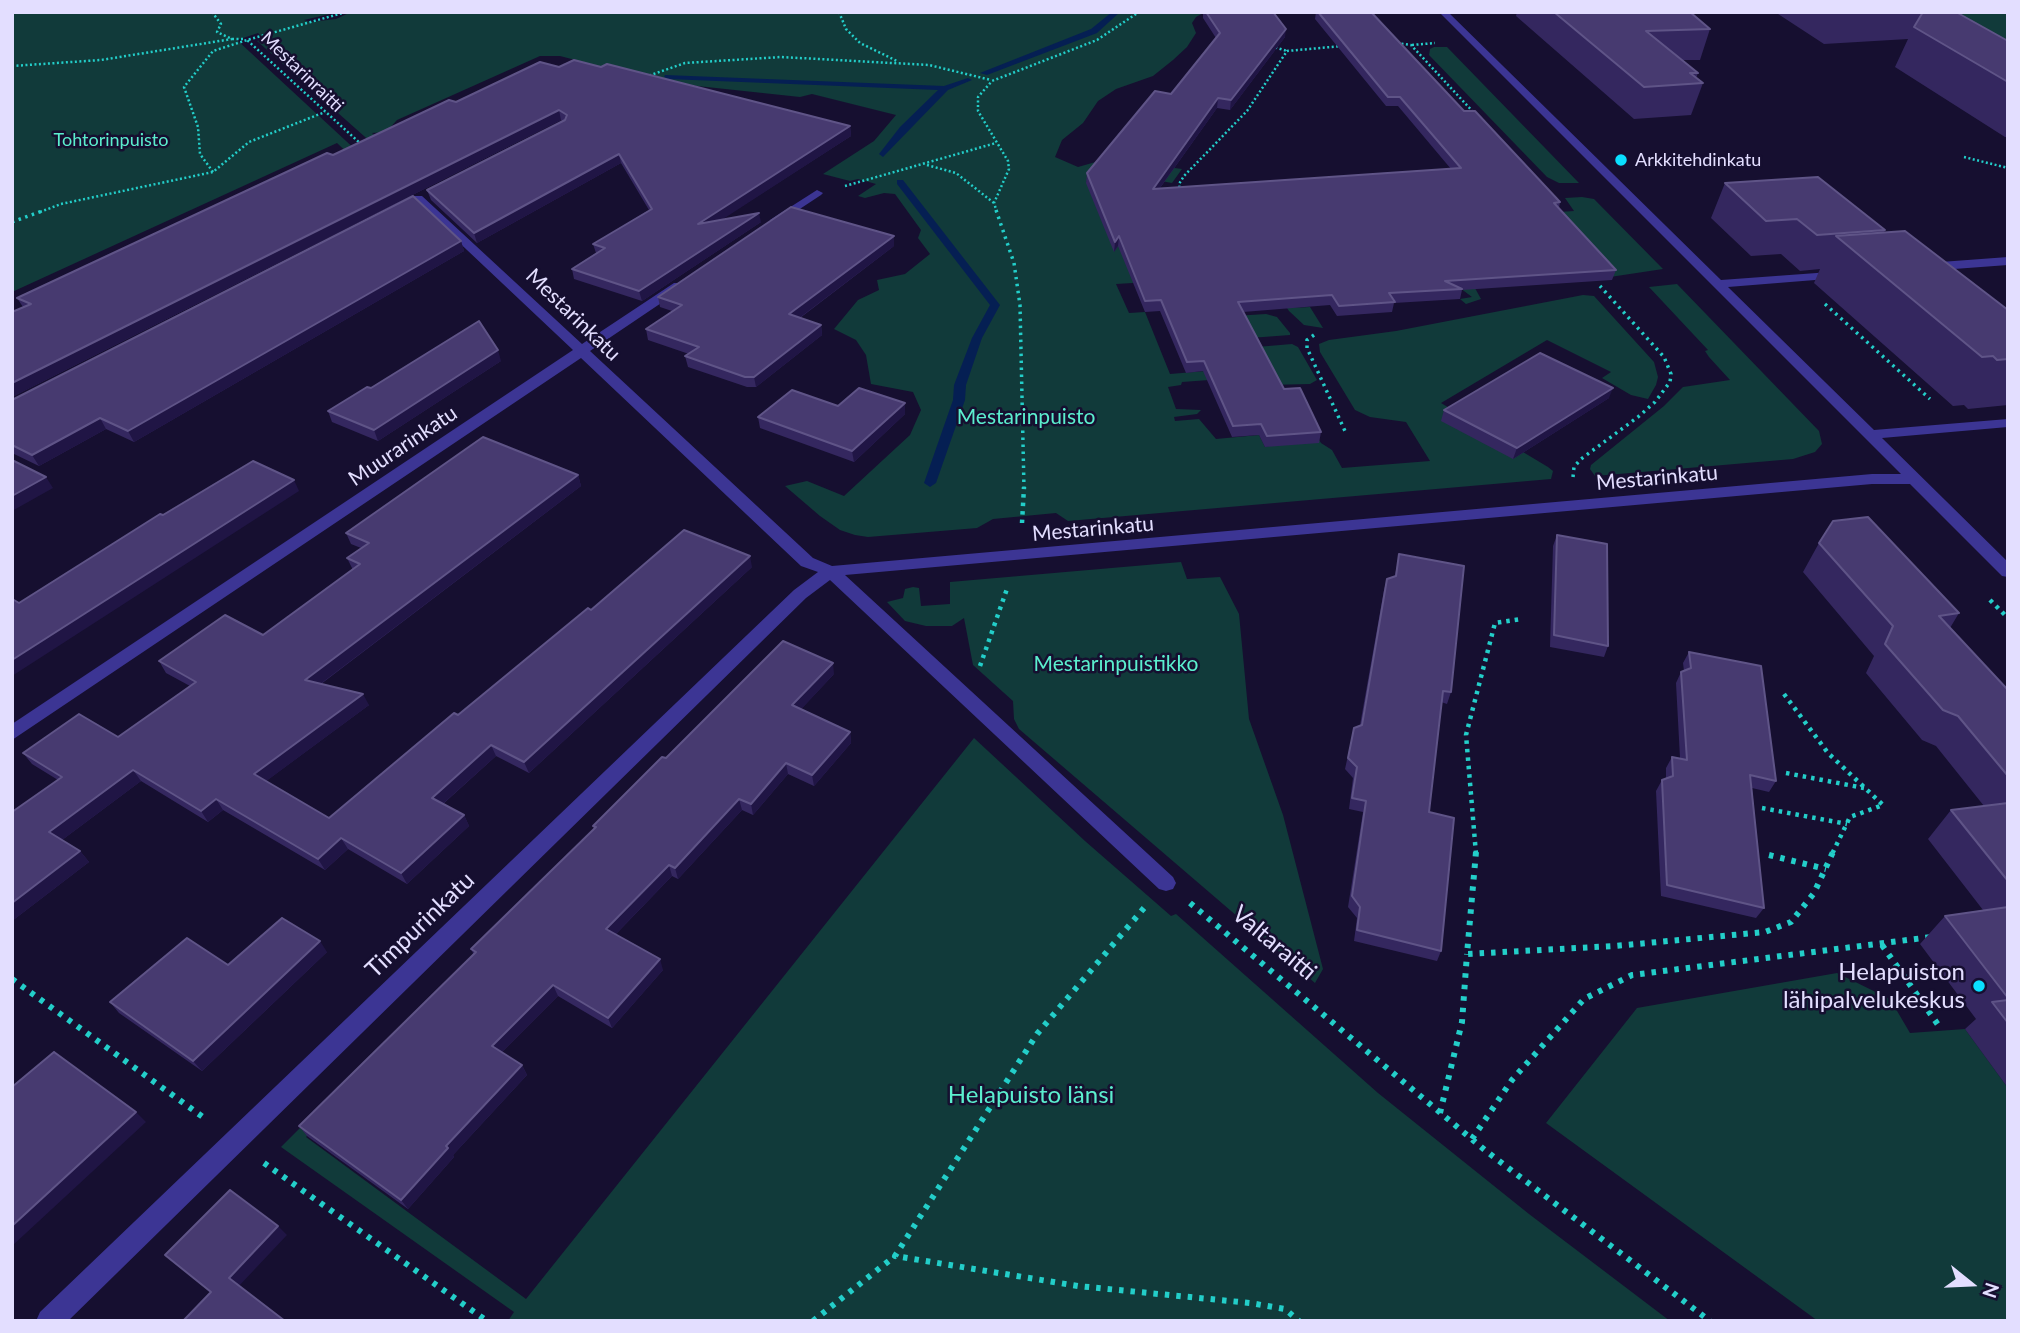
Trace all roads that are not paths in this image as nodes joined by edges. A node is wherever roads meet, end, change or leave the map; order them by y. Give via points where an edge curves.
1 (1443, 12) edge
2 (817, 193) road end
3 (417, 199) edge
4 (761, 230) edge
5 (2008, 261) edge
6 (1909, 269) edge
7 (1858, 273) edge
8 (694, 275) edge
9 (1718, 284) junction
10 (581, 351) junction
11 (2008, 423) edge
12 (1870, 435) junction
13 (1914, 479) junction
14 (831, 571) junction
15 (2008, 572) edge
16 (12, 733) edge
17 (1166, 883) road end
18 (49, 1321) edge

1 - 9 street
2 - 4 street
3 - 10 street, Mestarinkatu
5 - 6 street
7 - 9 street
8 - 10 street, Muurarinkatu
9 - 12 street
10 - 14 street, Mestarinkatu via 807,562
10 - 16 street, Muurarinkatu
11 - 12 street
12 - 13 street
13 - 14 street, Mestarinkatu via 1872,479
13 - 15 street
14 - 17 street
14 - 18 street, Timpurinkatu via 800,594

